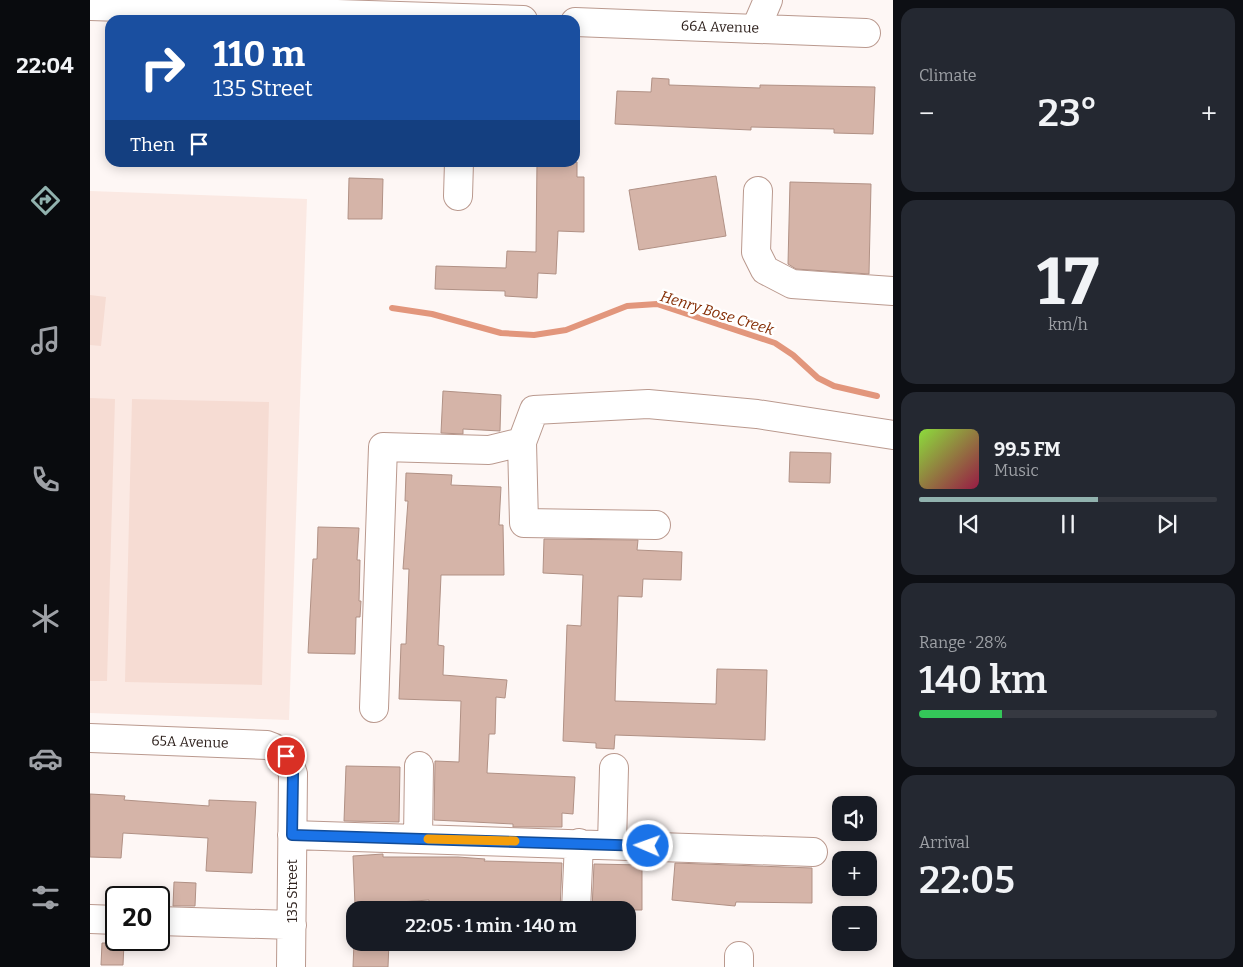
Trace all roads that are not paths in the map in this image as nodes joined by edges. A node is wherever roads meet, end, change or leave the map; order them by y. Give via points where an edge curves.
1 (768, 0) edge
2 (90, 6) edge
3 (313, 6) edge
4 (417, 15) edge
5 (580, 22) edge
6 (756, 28) junction
7 (866, 33) dead end
8 (459, 167) edge
9 (758, 191) dead end
10 (458, 196) dead end
11 (893, 291) edge
12 (893, 435) edge
13 (522, 442) junction
14 (656, 525) dead end
15 (374, 708) dead end
16 (90, 738) edge
17 (286, 756) joint
18 (420, 766) dead end
19 (614, 768) dead end
20 (292, 835) junction
21 (418, 839) junction
22 (579, 843) junction
23 (612, 844) junction
24 (813, 852) dead end
25 (576, 901) edge
26 (90, 919) edge
27 (105, 920) edge
28 (170, 921) edge
29 (292, 925) junction
30 (291, 967) edge

1 - 6 street
2 - 3 street
3 - 4 street
5 - 6 street, 66A Avenue
6 - 7 street, 66A Avenue
8 - 10 street
9 - 11 street via 756,252 765,270 792,284
12 - 13 street via 757,414 648,404 534,410
13 - 14 street via 524,523
13 - 15 street via 489,450 383,447
16 - 17 street, 65A Avenue via 267,745 278,748
17 - 20 street, 135 Street via 293,774
18 - 21 street
19 - 23 street
20 - 21 street
20 - 29 street, 135 Street
21 - 22 street
22 - 23 street
22 - 25 street
23 - 24 street
26 - 27 street
28 - 29 street
29 - 30 street, 135 Street

